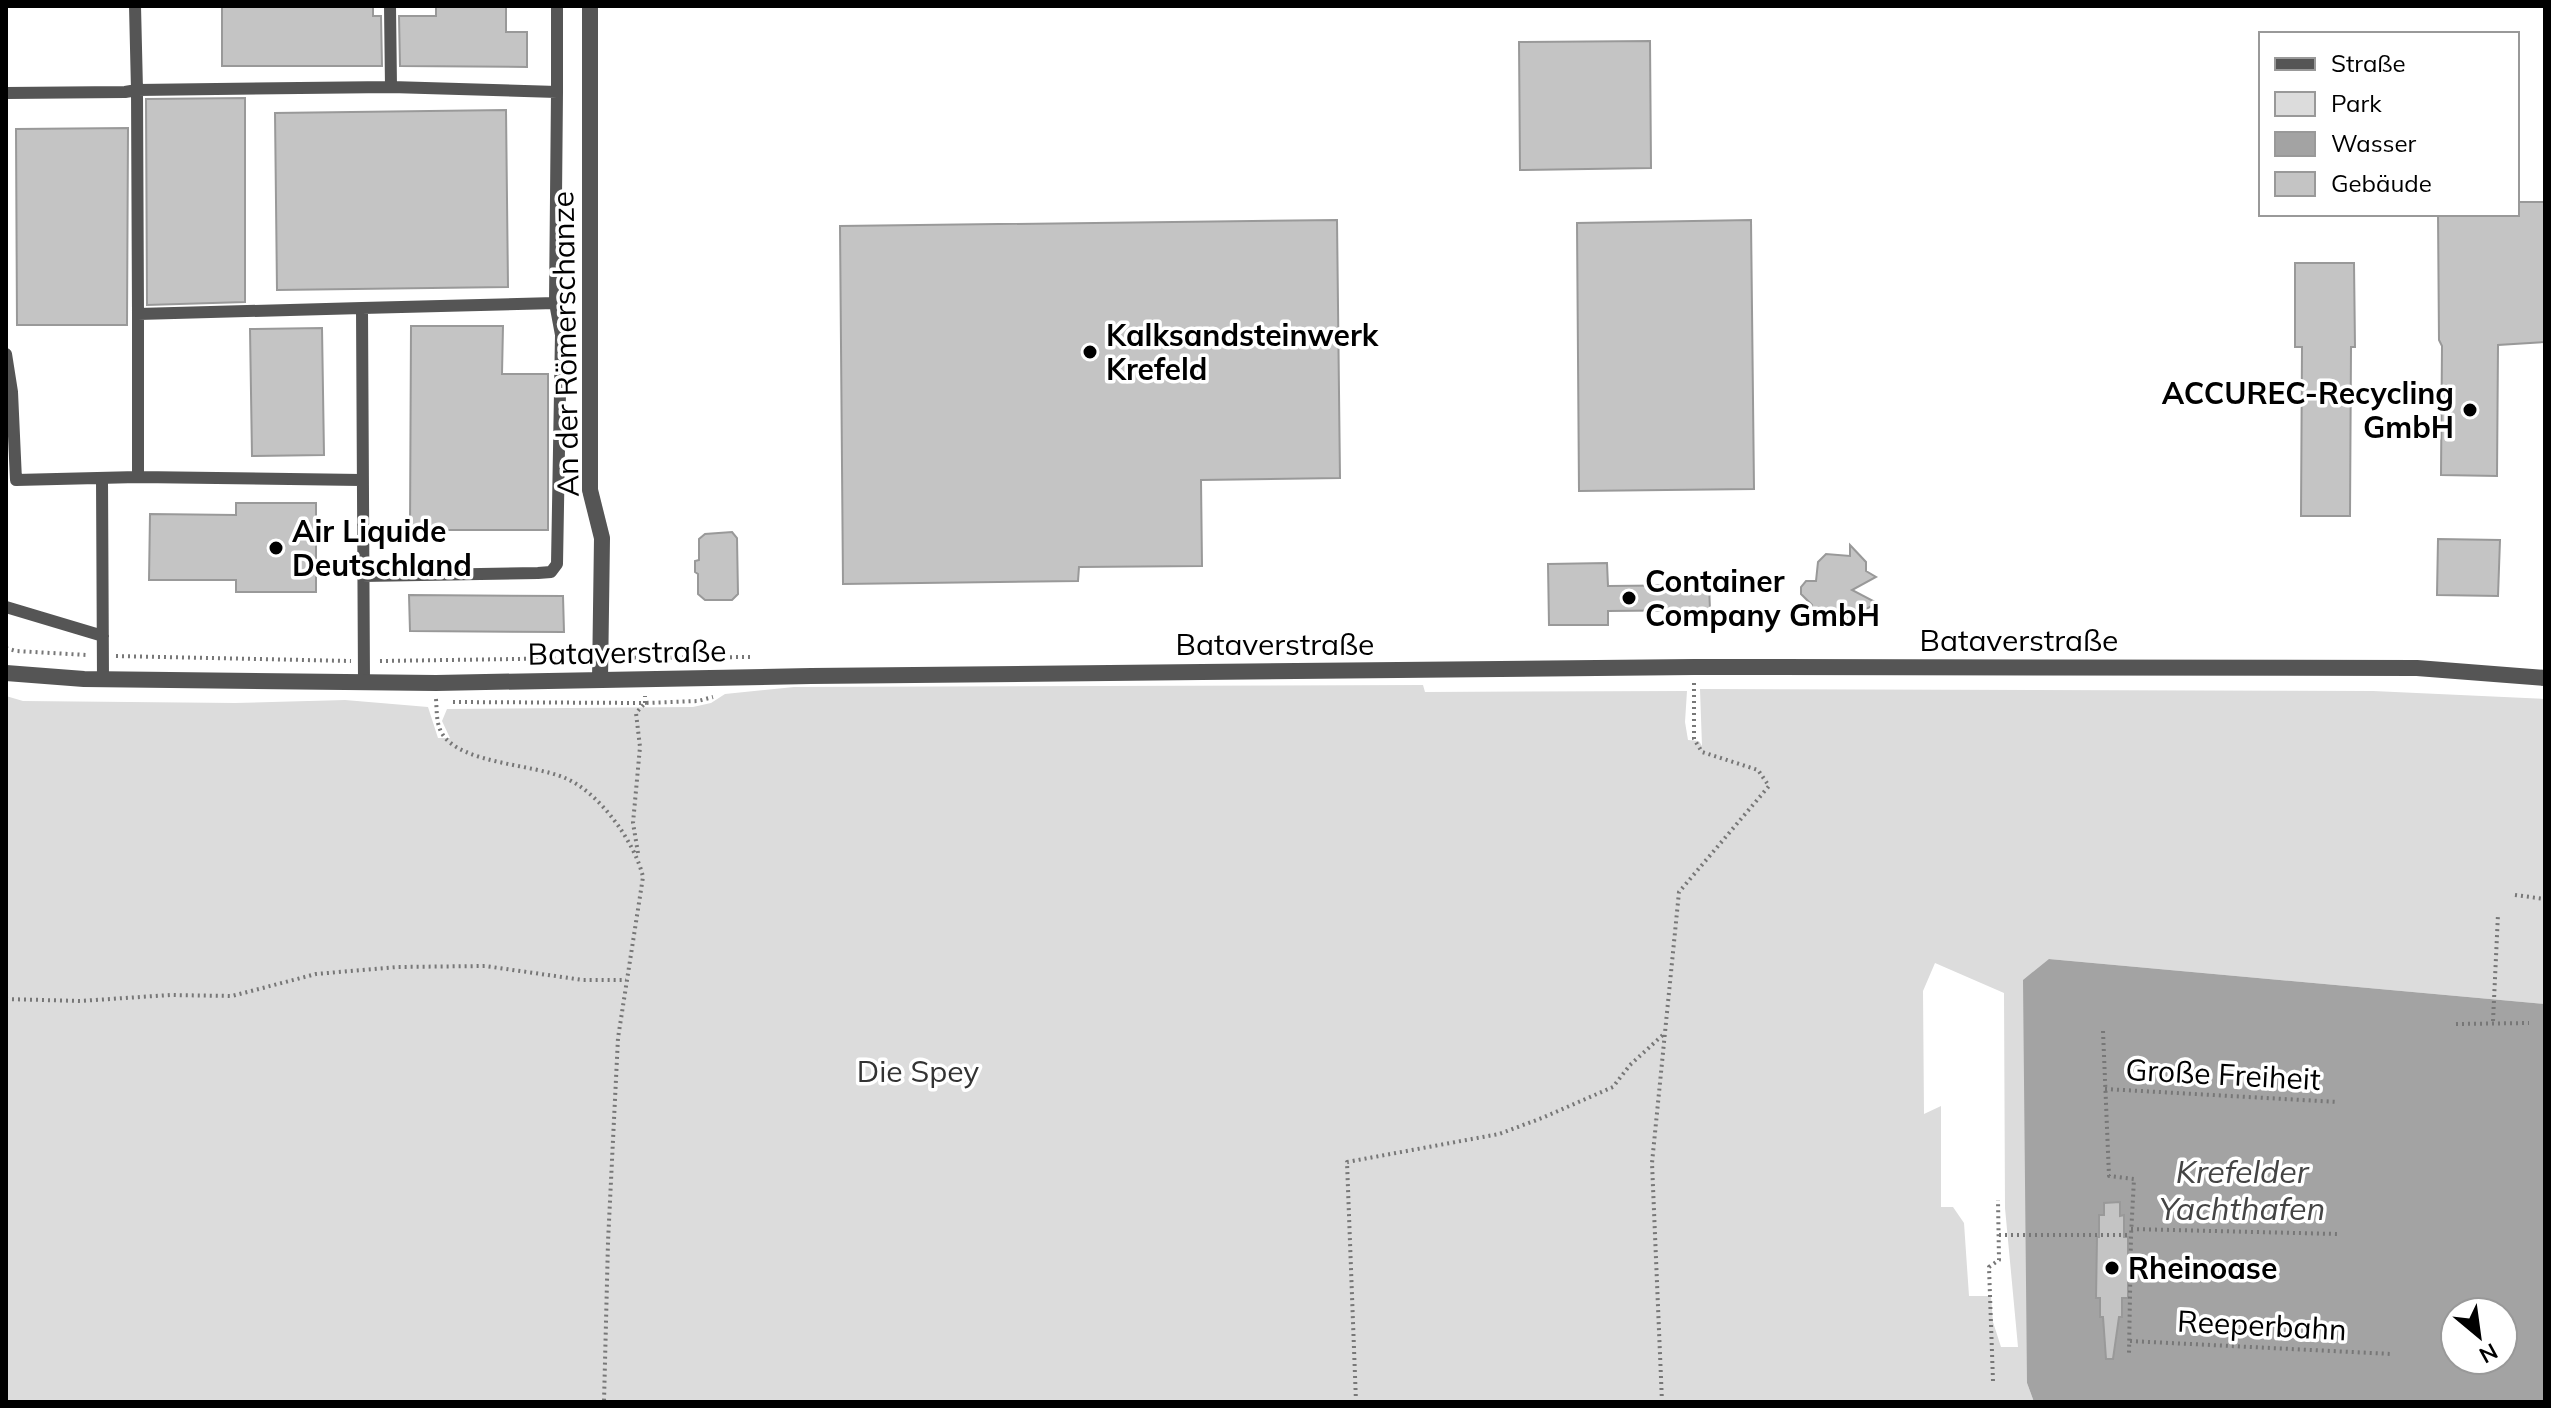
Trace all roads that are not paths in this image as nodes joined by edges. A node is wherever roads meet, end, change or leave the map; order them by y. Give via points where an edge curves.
1 (135, 6) edge
2 (390, 6) edge
3 (557, 6) edge
4 (590, 6) edge
5 (391, 87) junction
6 (137, 90) junction
7 (557, 92) junction
8 (6, 93) edge
9 (555, 303) junction
10 (362, 308) junction
11 (138, 314) junction
12 (6, 354) edge
13 (138, 477) junction
14 (102, 478) junction
15 (361, 480) junction
16 (362, 576) junction
17 (6, 607) edge
18 (103, 636) junction
19 (6, 673) edge
20 (2545, 678) edge
21 (103, 679) junction
22 (600, 680) junction
23 (364, 681) junction

1 - 6 lane
2 - 5 lane
3 - 7 lane
4 - 22 street, An der Römerschanze via 590,490 602,538
5 - 6 lane
5 - 7 lane
6 - 8 lane
6 - 11 lane
7 - 9 lane
9 - 10 lane
9 - 16 lane via 561,335 557,564 551,572 538,573
10 - 11 lane
10 - 15 lane
11 - 13 lane
12 - 14 lane via 16,480
13 - 14 lane
13 - 15 lane
14 - 18 lane
15 - 16 lane
16 - 23 lane
17 - 18 lane
18 - 21 lane
19 - 21 street, Bataverstraße
20 - 22 street, Bataverstraße via 2417,668 1694,667
21 - 23 street, Bataverstraße
22 - 23 street, Bataverstraße

